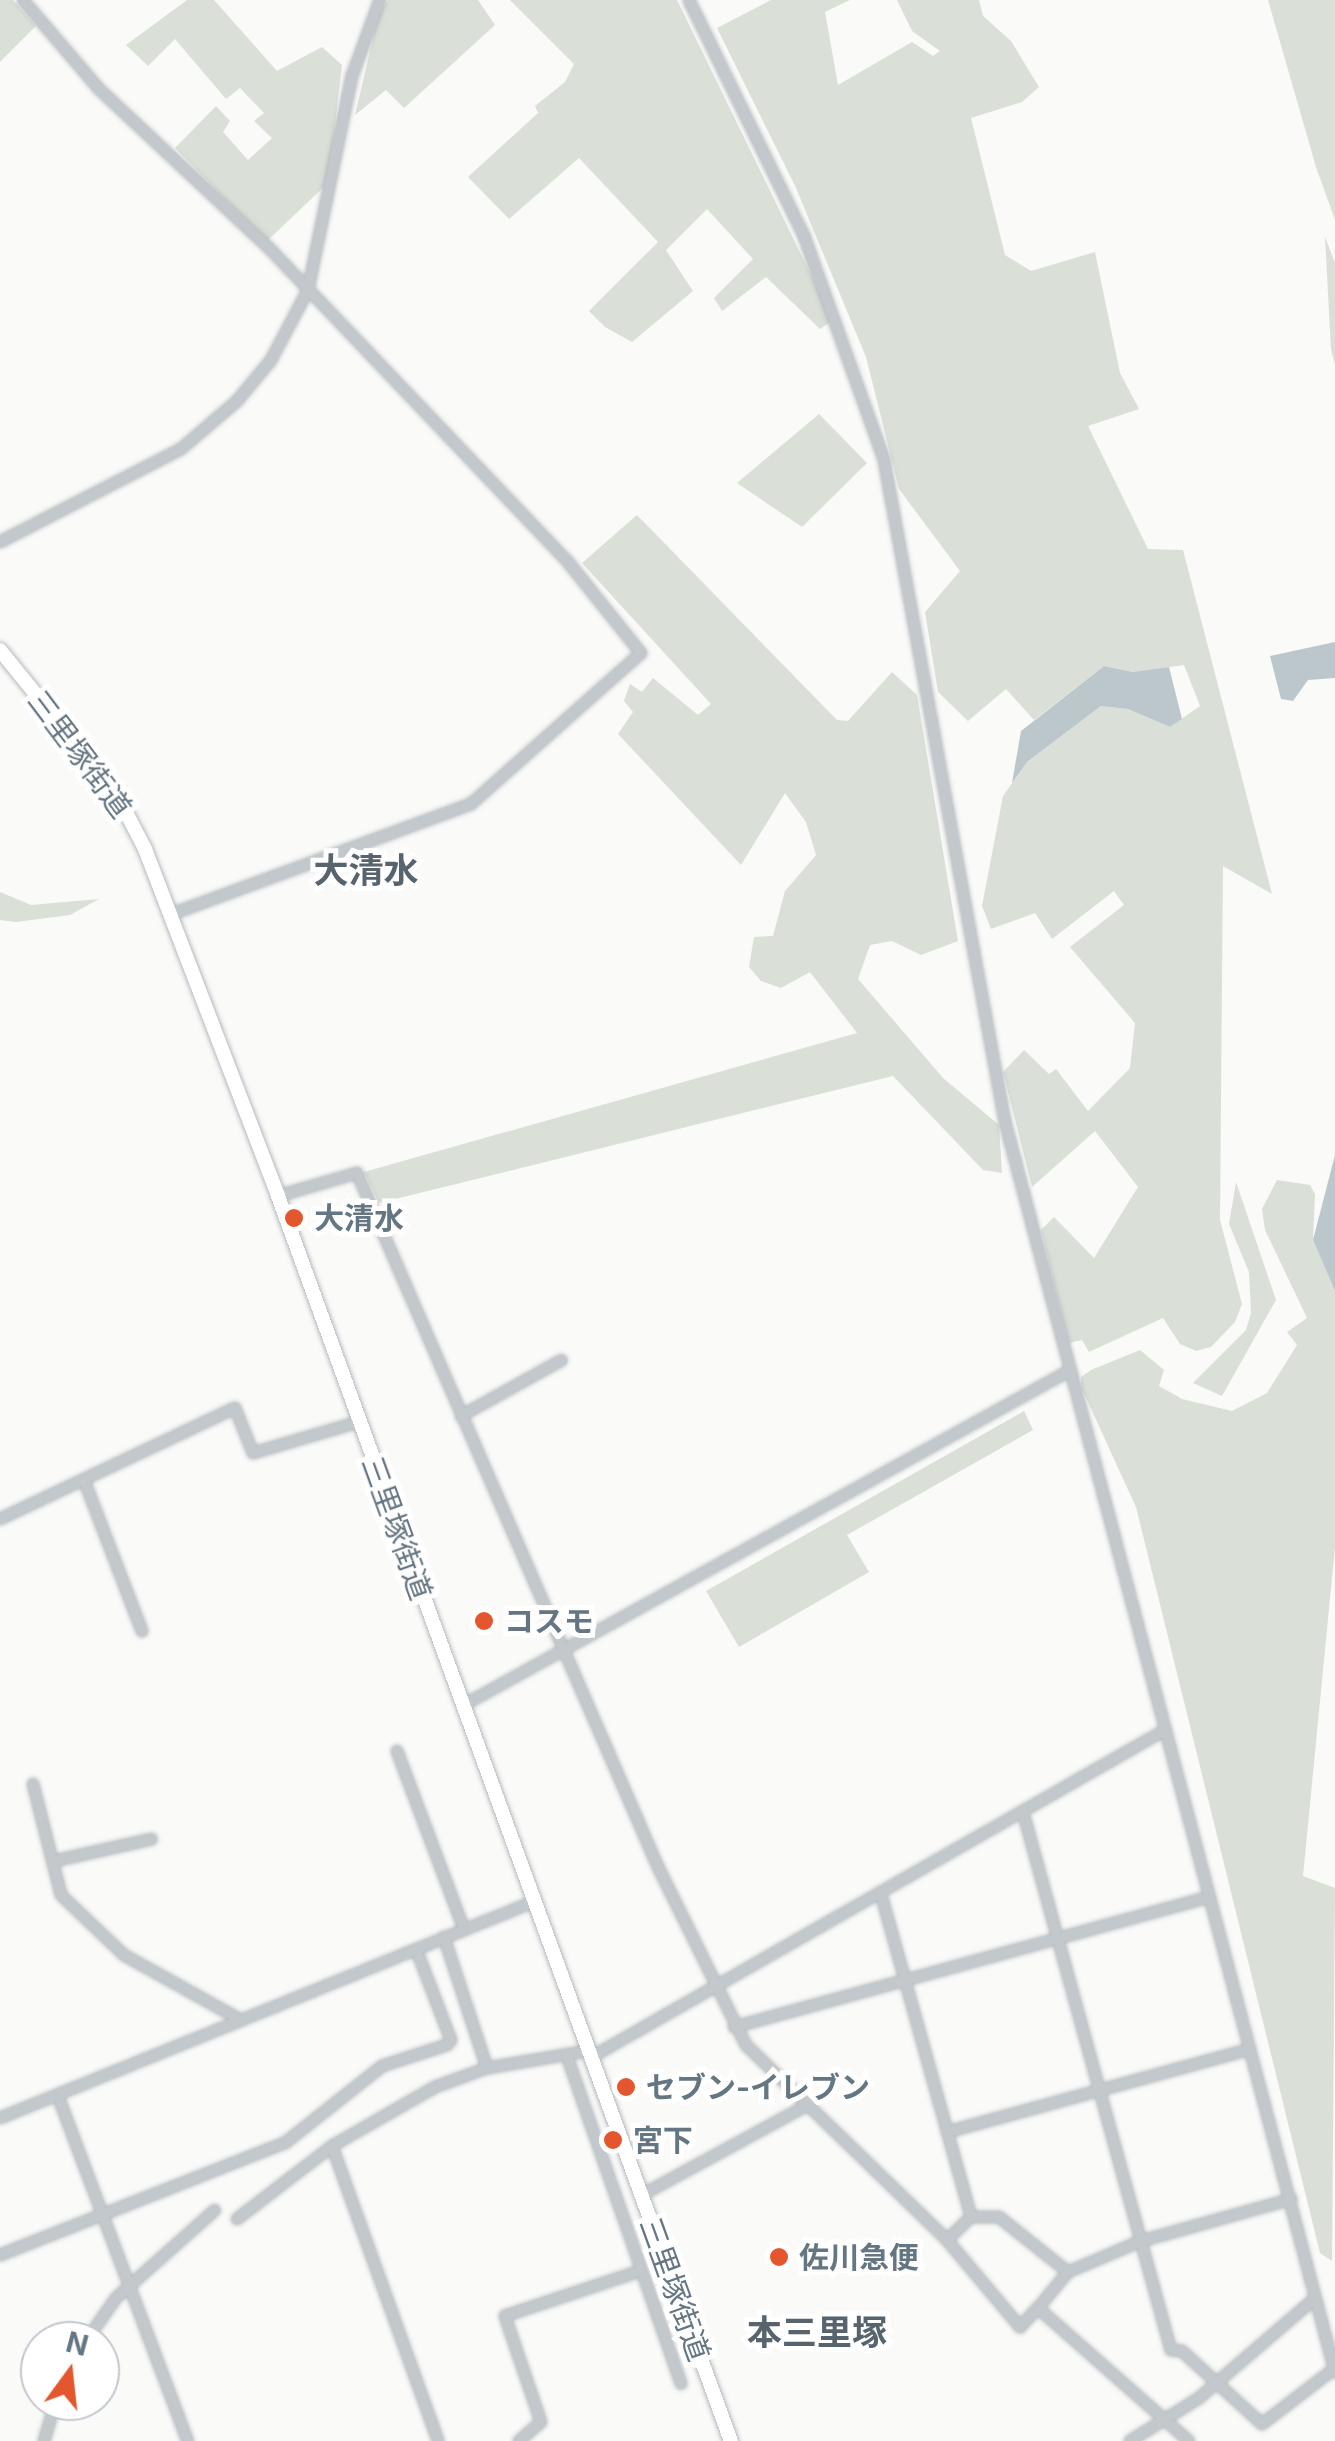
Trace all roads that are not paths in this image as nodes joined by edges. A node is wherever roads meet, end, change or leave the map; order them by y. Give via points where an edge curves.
1 (23, 0) edge
2 (380, 0) edge
3 (689, 0) edge
4 (308, 290) junction
5 (0, 542) edge
6 (0, 650) edge
7 (170, 915) junction
8 (278, 1196) junction
9 (562, 1360) dead end
10 (1067, 1372) junction
11 (461, 1416) junction
12 (358, 1422) junction
13 (84, 1480) junction
14 (0, 1519) edge
15 (142, 1632) dead end
16 (565, 1653) junction
17 (462, 1706) junction
18 (1165, 1730) junction
19 (397, 1752) dead end
20 (33, 1784) dead end
21 (1022, 1812) junction
22 (152, 1840) dead end
23 (54, 1860) junction
24 (882, 1894) junction
25 (1210, 1897) junction
26 (533, 1902) junction
27 (464, 1930) junction
28 (444, 1937) junction
29 (1058, 1939) junction
30 (416, 1949) junction
31 (905, 1980) junction
32 (716, 1988) junction
33 (239, 2019) junction
34 (734, 2027) junction
35 (1250, 2049) junction
36 (589, 2054) junction
37 (566, 2056) junction
38 (487, 2068) junction
39 (1099, 2090) junction
40 (58, 2096) junction
41 (804, 2106) junction
42 (0, 2118) edge
43 (947, 2132) junction
44 (332, 2146) junction
45 (640, 2196) junction
46 (1291, 2199) junction
47 (215, 2210) dead end
48 (105, 2214) junction
49 (971, 2217) junction
50 (237, 2219) dead end
51 (947, 2240) junction
52 (1141, 2242) junction
53 (0, 2256) edge
54 (640, 2271) junction
55 (1068, 2272) junction
56 (132, 2285) junction
57 (1314, 2299) junction
58 (1038, 2308) junction
59 (102, 2321) edge
60 (1334, 2370) edge
61 (1216, 2383) junction
62 (681, 2384) dead end
63 (1165, 2418) junction
64 (188, 2441) edge
65 (438, 2441) edge
66 (519, 2441) edge
67 (731, 2441) edge
68 (1130, 2441) edge
69 (1188, 2441) edge

1 - 4 street via 100,89
2 - 4 street via 352,76
3 - 10 street via 804,236 873,420 918,636 978,994
4 - 5 street via 270,360 215,422 133,478
4 - 7 street via 568,562 641,654 471,804
6 - 7 main road, 三里塚街道 via 116,792
7 - 8 main road, 三里塚街道
8 - 11 street via 357,1173
8 - 12 main road, 三里塚街道
9 - 11 street
10 - 16 street
10 - 18 street
11 - 16 street
12 - 13 street via 253,1452 235,1408
12 - 17 main road, 三里塚街道
13 - 14 street
13 - 15 street
16 - 17 street
16 - 32 street
17 - 26 main road, 三里塚街道
18 - 21 street
18 - 25 street
19 - 27 street
20 - 23 street
21 - 24 street
21 - 29 street
22 - 23 street
23 - 33 street via 62,1896 124,1955
24 - 31 street
24 - 32 street
25 - 29 street
25 - 35 street
26 - 27 street
26 - 36 main road, 三里塚街道
27 - 28 street
28 - 30 street
28 - 38 street
29 - 31 street
29 - 39 street
30 - 33 street
30 - 48 street via 451,2040 447,2045 382,2066 285,2144
31 - 34 street
31 - 43 street
32 - 34 street
32 - 36 street
33 - 40 street
34 - 41 street
35 - 39 street
35 - 46 street
36 - 37 street
36 - 45 main road, 三里塚街道
37 - 38 street
37 - 54 street
38 - 44 street via 390,2109
39 - 43 street
39 - 52 street
40 - 42 street
40 - 48 street
41 - 45 street
41 - 51 street
43 - 49 street
44 - 50 street
44 - 65 street
45 - 67 main road, 三里塚街道
46 - 52 street
46 - 57 street
47 - 56 street
48 - 53 street
48 - 56 street
49 - 51 street
49 - 55 street via 999,2217
51 - 58 street via 1020,2327
52 - 55 street
52 - 61 street via 1171,2350 1182,2351
54 - 62 street
54 - 66 street via 505,2316 541,2422
55 - 58 street
56 - 59 street
56 - 64 street
57 - 60 street
57 - 61 street
58 - 63 street
60 - 61 street via 1318,2374 1262,2424
61 - 63 street
63 - 68 street
63 - 69 street

